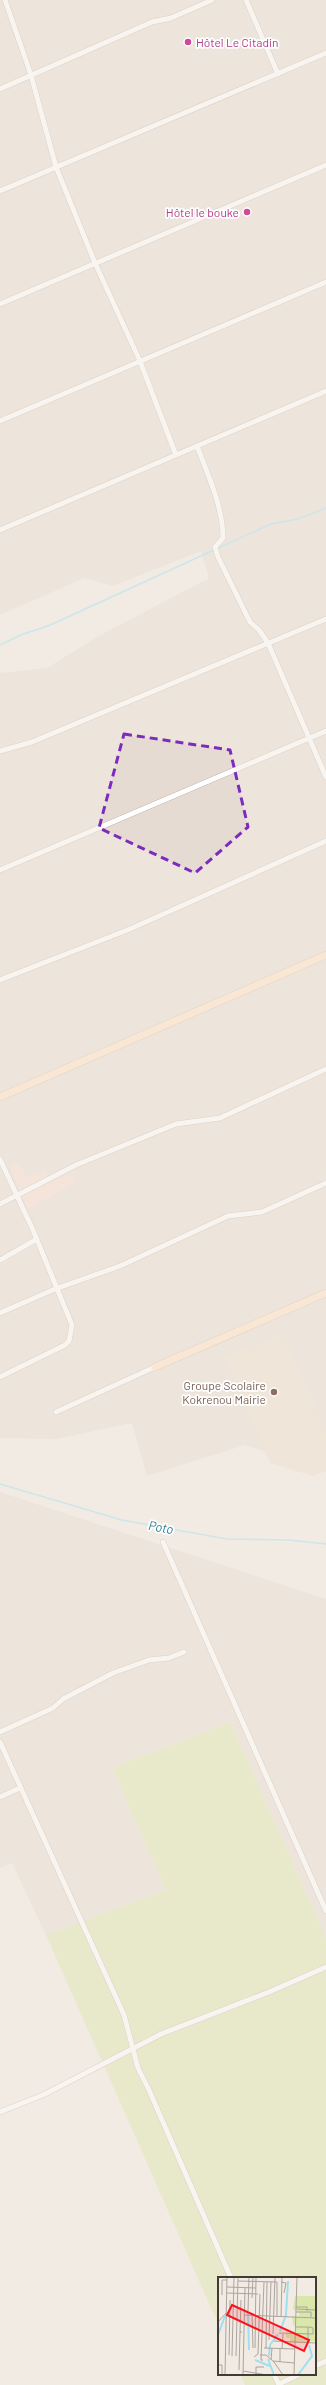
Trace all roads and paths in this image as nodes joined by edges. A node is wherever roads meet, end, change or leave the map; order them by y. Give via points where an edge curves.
1 (5, 0) edge
2 (212, 0) edge
3 (246, 0) edge
4 (326, 53) edge
5 (278, 74) junction
6 (31, 75) junction
7 (0, 89) edge
8 (326, 165) edge
9 (56, 167) junction
10 (0, 191) edge
11 (95, 263) junction
12 (326, 282) edge
13 (0, 304) edge
14 (140, 361) junction
15 (326, 391) edge
16 (0, 421) edge
17 (197, 446) junction
18 (176, 455) junction
19 (0, 530) edge
20 (326, 620) edge
21 (268, 643) junction
22 (326, 731) edge
23 (309, 739) junction
24 (0, 752) edge
25 (326, 777) edge
26 (326, 841) edge
27 (0, 870) edge
28 (326, 955) edge
29 (0, 980) edge
30 (326, 1068) edge
31 (0, 1097) edge
32 (0, 1159) edge
33 (326, 1183) edge
34 (16, 1195) junction
35 (0, 1204) edge
36 (36, 1239) junction
37 (0, 1260) edge
38 (55, 1289) junction
39 (326, 1293) edge
40 (0, 1313) edge
41 (155, 1367) joint
42 (0, 1377) edge
43 (56, 1412) dead end
44 (163, 1542) dead end
45 (184, 1652) dead end
46 (0, 1732) edge
47 (0, 1742) edge
48 (20, 1788) junction
49 (0, 1797) edge
50 (326, 1911) edge
51 (326, 1967) edge
52 (134, 2049) junction
53 (0, 2112) edge
54 (231, 2277) edge
55 (326, 2361) edge
56 (316, 2366) edge
57 (274, 2375) edge
58 (298, 2375) edge
59 (279, 2385) edge

1 - 6 street
2 - 6 street via 171,18 152,22
3 - 5 street
4 - 5 street
5 - 9 street
6 - 7 street
6 - 9 street
8 - 11 street
9 - 10 street
9 - 11 street
11 - 13 street
11 - 14 street
12 - 14 street
14 - 16 street
14 - 18 street
15 - 17 street
17 - 18 street
17 - 21 street via 222,522 223,538 215,547 218,557 250,622
18 - 19 street
20 - 21 street
21 - 23 street
21 - 24 street via 32,742
22 - 23 street
23 - 25 street
23 - 27 street
26 - 29 street via 130,929
28 - 31 street
30 - 34 street via 220,1118 176,1124 76,1165
32 - 34 street
33 - 38 street via 262,1212 228,1216 120,1266
34 - 35 street
34 - 36 street
36 - 37 street
36 - 38 street
38 - 40 street
38 - 42 street via 72,1325 69,1341 59,1349
39 - 41 street
41 - 43 street
44 - 50 street
45 - 46 street via 169,1658 149,1660 113,1673 63,1699 53,1708
47 - 48 street
48 - 49 street
48 - 52 street via 124,2015
51 - 52 street via 161,2034
52 - 53 street via 37,2098
52 - 54 street via 138,2068 150,2090
55 - 56 street
57 - 59 street
58 - 59 street

